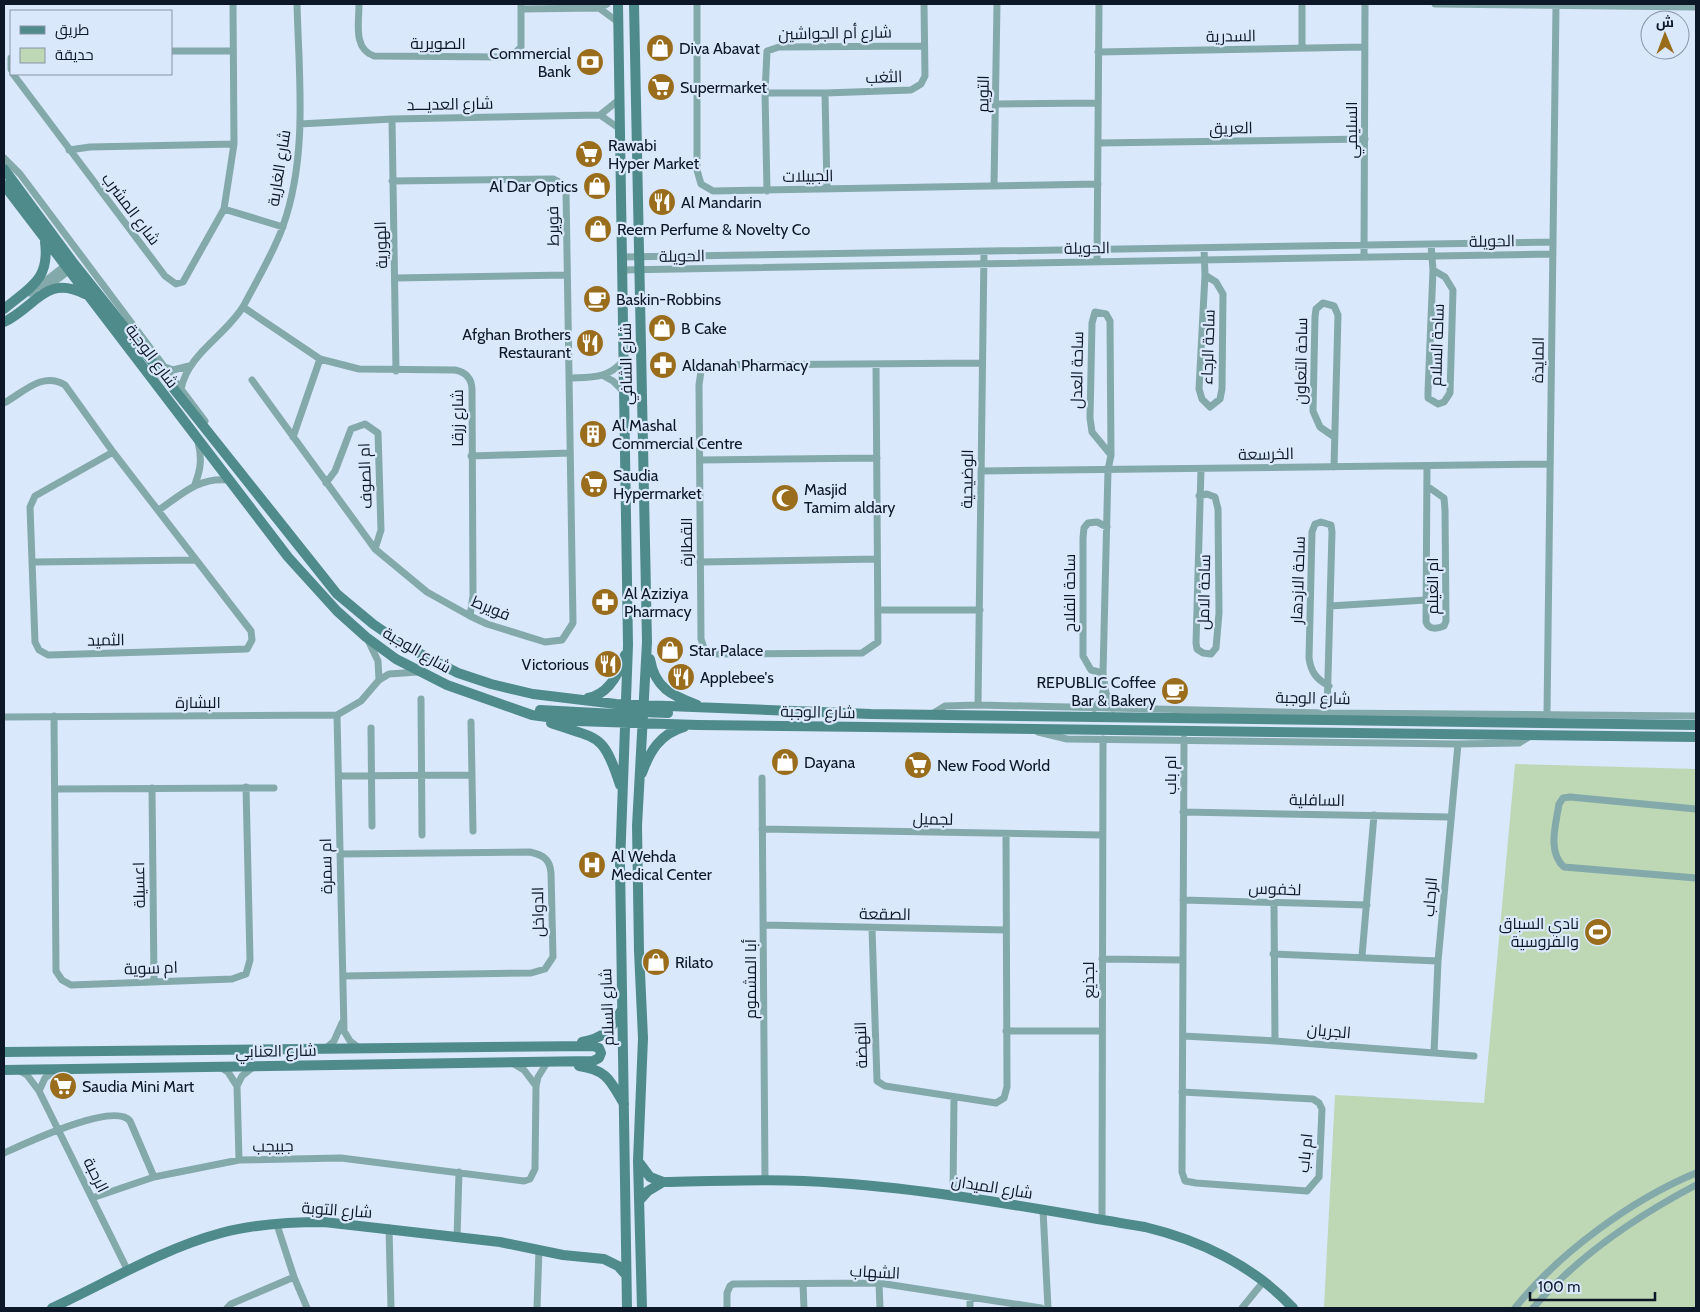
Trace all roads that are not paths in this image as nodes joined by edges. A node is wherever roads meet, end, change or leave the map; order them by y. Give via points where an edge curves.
1 (233, 4) edge
2 (297, 4) edge
3 (358, 4) edge
4 (607, 4) edge
5 (618, 4) edge
6 (634, 4) edge
7 (697, 4) edge
8 (924, 4) edge
9 (997, 4) edge
10 (1099, 4) edge
11 (1302, 4) edge
12 (1365, 4) edge
13 (1434, 4) edge
14 (1496, 4) edge
15 (1556, 5) junction
16 (521, 7) edge
17 (1696, 7) edge
18 (599, 8) junction
19 (619, 23) junction
20 (924, 46) junction
21 (1365, 47) junction
22 (1302, 48) junction
23 (172, 51) edge
24 (234, 51) junction
25 (1098, 52) junction
26 (14, 75) edge
27 (765, 93) junction
28 (825, 93) junction
29 (620, 99) junction
30 (1098, 103) junction
31 (997, 104) junction
32 (600, 115) junction
33 (392, 118) junction
34 (300, 124) junction
35 (621, 131) junction
36 (1364, 139) junction
37 (1098, 143) junction
38 (234, 144) junction
39 (69, 150) junction
40 (4, 158) edge
41 (4, 169) edge
42 (392, 181) junction
43 (1098, 184) junction
44 (4, 185) edge
45 (994, 185) junction
46 (827, 189) junction
47 (767, 191) junction
48 (224, 209) junction
49 (283, 227) junction
50 (45, 240) junction
51 (1553, 242) junction
52 (1431, 244) junction
53 (1364, 246) junction
54 (1204, 248) junction
55 (1096, 250) junction
56 (984, 252) junction
57 (1553, 254) junction
58 (802, 255) junction
59 (1432, 256) junction
60 (621, 257) junction
61 (639, 257) junction
62 (1364, 257) junction
63 (1205, 260) junction
64 (1097, 262) junction
65 (984, 264) junction
66 (70, 266) junction
67 (802, 267) junction
68 (621, 270) junction
69 (640, 270) junction
70 (1432, 270) junction
71 (567, 274) junction
72 (1205, 275) junction
73 (396, 278) junction
74 (88, 295) junction
75 (243, 307) junction
76 (4, 309) edge
77 (4, 313) edge
78 (4, 321) edge
79 (320, 359) junction
80 (623, 361) junction
81 (982, 363) junction
82 (876, 364) junction
83 (190, 366) junction
84 (165, 367) junction
85 (396, 371) junction
86 (604, 376) junction
87 (569, 378) junction
88 (252, 380) dead end
89 (181, 389) junction
90 (623, 392) junction
91 (4, 403) edge
92 (1333, 436) junction
93 (293, 437) junction
94 (198, 442) junction
95 (113, 452) junction
96 (570, 453) junction
97 (1111, 455) junction
98 (471, 456) junction
99 (877, 458) junction
100 (700, 460) junction
101 (1550, 464) junction
102 (1427, 466) junction
103 (1334, 467) junction
104 (1201, 469) junction
105 (1108, 470) junction
106 (240, 471) junction
107 (981, 472) junction
108 (228, 480) junction
109 (326, 483) junction
110 (195, 484) junction
111 (1427, 486) junction
112 (1199, 496) junction
113 (159, 510) junction
114 (1107, 527) junction
115 (375, 549) junction
116 (877, 559) junction
117 (196, 560) junction
118 (34, 562) junction
119 (700, 562) junction
120 (627, 575) junction
121 (1426, 600) junction
122 (1330, 606) junction
123 (878, 610) junction
124 (980, 610) junction
125 (470, 616) junction
126 (366, 637) junction
127 (647, 642) junction
128 (628, 644) junction
129 (419, 672) junction
130 (1103, 673) junction
131 (379, 680) junction
132 (1329, 686) junction
133 (1104, 687) junction
134 (421, 699) dead end
135 (581, 699) junction
136 (495, 702) junction
137 (978, 706) junction
138 (707, 708) junction
139 (1094, 709) junction
140 (1113, 709) junction
141 (634, 713) junction
142 (1327, 713) junction
143 (871, 714) junction
144 (932, 714) junction
145 (1548, 714) junction
146 (337, 715) junction
147 (54, 716) junction
148 (532, 716) junction
149 (1696, 716) edge
150 (4, 717) edge
151 (471, 722) dead end
152 (698, 725) junction
153 (1696, 725) edge
154 (371, 728) dead end
155 (1028, 729) junction
156 (1533, 734) junction
157 (1696, 737) edge
158 (1104, 739) junction
159 (1184, 740) junction
160 (1458, 744) junction
161 (471, 775) junction
162 (339, 776) junction
163 (371, 776) junction
164 (421, 776) junction
165 (762, 778) dead end
166 (639, 781) junction
167 (246, 787) junction
168 (152, 788) junction
169 (274, 788) dead end
170 (56, 789) junction
171 (622, 790) junction
172 (1696, 809) edge
173 (1183, 812) junction
174 (1374, 815) junction
175 (1450, 816) junction
176 (372, 826) dead end
177 (637, 826) junction
178 (762, 829) junction
179 (472, 831) dead end
180 (1006, 834) junction
181 (422, 835) dead end
182 (1102, 836) junction
183 (340, 854) junction
184 (1696, 878) edge
185 (1183, 900) junction
186 (1274, 903) junction
187 (1367, 905) junction
188 (763, 925) junction
189 (872, 928) junction
190 (1006, 930) junction
191 (1273, 954) junction
192 (1362, 956) junction
193 (1102, 959) junction
194 (1183, 960) junction
195 (1438, 962) junction
196 (343, 976) junction
197 (154, 982) junction
198 (621, 1010) junction
199 (344, 1018) junction
200 (1006, 1031) junction
201 (1102, 1031) junction
202 (1183, 1036) junction
203 (1275, 1041) junction
204 (540, 1047) junction
205 (324, 1050) junction
206 (362, 1050) junction
207 (4, 1052) edge
208 (1434, 1053) junction
209 (1474, 1056) dead end
210 (548, 1061) junction
211 (510, 1062) junction
212 (220, 1066) junction
213 (254, 1066) junction
214 (56, 1069) junction
215 (4, 1070) edge
216 (17, 1070) junction
217 (237, 1086) junction
218 (536, 1086) junction
219 (39, 1091) junction
220 (1182, 1092) junction
221 (954, 1097) junction
222 (625, 1105) junction
223 (58, 1129) junction
224 (4, 1153) edge
225 (239, 1160) junction
226 (638, 1161) junction
227 (459, 1172) junction
228 (1696, 1173) edge
229 (154, 1177) junction
230 (766, 1180) junction
231 (663, 1182) junction
232 (1696, 1185) edge
233 (953, 1195) junction
234 (92, 1198) junction
235 (639, 1201) junction
236 (1044, 1210) junction
237 (1102, 1220) junction
238 (277, 1224) junction
239 (389, 1228) junction
240 (457, 1238) junction
241 (626, 1242) junction
242 (539, 1249) junction
243 (604, 1259) junction
244 (128, 1271) junction
245 (626, 1275) junction
246 (294, 1277) junction
247 (1543, 1278) junction
248 (1264, 1281) junction
249 (879, 1283) junction
250 (804, 1284) junction
251 (1551, 1287) junction
252 (970, 1298) junction
253 (57, 1307) edge
254 (227, 1308) edge
255 (307, 1308) edge
256 (391, 1308) edge
257 (537, 1308) edge
258 (627, 1308) edge
259 (642, 1308) edge
260 (727, 1308) edge
261 (804, 1308) edge
262 (880, 1308) edge
263 (970, 1308) edge
264 (1041, 1308) edge
265 (1048, 1308) edge
266 (1242, 1308) edge
267 (1293, 1308) edge
268 (1515, 1308) edge
269 (1534, 1308) edge

1 - 24 street, شارع المشرب
2 - 34 street, شارع الغارية
3 - 16 street, الصويرية via 359,45 365,53 374,56 505,57 515,54 521,47
4 - 18 street, الصويرية
5 - 19 street, شارع الشافي
6 - 61 street, شارع الشافي
7 - 47 street, الجبيلات via 697,170 702,184 713,191
8 - 20 street, الثغب
9 - 31 street, التويم
10 - 25 street
11 - 22 street
12 - 21 street, السليمي
13 - 14 street
14 - 15 street
15 - 17 street
15 - 51 street, المايدة
16 - 18 street, الصويرية
18 - 19 street
19 - 29 street, شارع الشافي
20 - 27 street, شارع أم الجواشين via 771,48 767,51
20 - 28 street, الثغب via 925,76 917,88
21 - 22 street, السدرية
21 - 36 street, السليمي
22 - 25 street, السدرية
23 - 24 street
24 - 38 street, شارع المشرب
25 - 30 street
26 - 39 street, شارع المشرب
27 - 28 street, الثغب
27 - 47 street, شارع أم الجواشين
28 - 46 street
29 - 32 street
29 - 35 street, شارع الشافي
30 - 31 street
30 - 37 street
31 - 45 street, التويم
32 - 33 street, شارع العديـــد
32 - 35 street
33 - 34 street, شارع العديـــد
33 - 42 street, الهورية
34 - 49 street, شارع الغارية via 293,188
35 - 60 street, شارع الشافي
36 - 37 street, العريق
36 - 53 street, السليمي
37 - 43 street
38 - 39 street
38 - 48 street, شارع المشرب
39 - 48 street, شارع المشرب via 165,276 176,284 188,277
40 - 84 street, شارع الوجبة via 20,174
41 - 66 street, شارع الوجبة
42 - 71 street, فويرط via 553,179 561,183 566,191
42 - 73 street, الهورية
43 - 45 street, الجبيلات
43 - 55 street
44 - 50 street, شارع الوجبة
45 - 46 street, الجبيلات
46 - 47 street, الجبيلات
48 - 49 street
49 - 75 street, شارع الغارية
50 - 66 street, شارع الوجبة
50 - 76 street via 47,258 42,276
51 - 52 street, الحويلة
51 - 57 street, المايدة
52 - 53 street, الحويلة
52 - 59 street, ساحة السلام
53 - 54 street, الحويلة
53 - 62 street, السليمي
54 - 55 street, الحويلة
54 - 63 street, ساحة الرجاء
55 - 56 street, الحويلة
55 - 64 street
56 - 58 street, الحويلة
56 - 65 street, الوضيحية
57 - 59 street, الحويلة
57 - 101 street, المايدة
58 - 61 street, الحويلة
58 - 67 street
59 - 62 street, الحويلة
59 - 70 street, ساحة السلام
60 - 61 street, الحويلة
60 - 68 street, شارع الشافي
61 - 69 street, شارع الشافي
62 - 63 street, الحويلة
63 - 64 street, الحويلة
63 - 72 street, ساحة الرجاء
64 - 65 street, الحويلة
65 - 67 street, الحويلة
65 - 81 street, الوضيحية
66 - 74 street, شارع الوجبة
66 - 77 street
66 - 78 street
66 - 106 street, شارع الوجبة
67 - 69 street, الحويلة
68 - 69 street, الحويلة
68 - 80 street, شارع الشافي
69 - 127 street, شارع الشافي
70 - 70 street, ساحة السلام via 1428,398 1438,404 1444,402 1450,393 1453,290 1445,277
71 - 73 street
71 - 87 street, فويرط
72 - 72 street, ساحة الرجاء via 1199,389 1210,408 1220,399 1222,389 1224,294 1216,282
73 - 85 street, الهورية
74 - 78 street via 66,287 51,289
74 - 94 street, شارع الوجبة
75 - 79 street, شارع زرقا
75 - 83 street, شارع الغارية
79 - 85 street, شارع زرقا via 358,369
79 - 93 street
80 - 86 street
80 - 90 street, شارع الشافي
81 - 82 street, القطارة
81 - 107 street, الوضيحية
82 - 99 street, القطارة
82 - 100 street, القطارة via 712,365 702,371 699,385
83 - 84 street via 182,370
83 - 89 street, شارع الغارية
84 - 89 street, شارع الوجبة
85 - 98 street, شارع زرقا via 455,370 466,375 472,390
86 - 87 street
86 - 90 street
87 - 96 street, فويرط
88 - 93 street, فويرط
89 - 106 street, شارع الوجبة
90 - 120 street, شارع الشافي
91 - 95 street, الثميد via 38,382 58,381
92 - 92 street, ساحة التعاون via 1338,315 1334,306 1323,303 1316,309 1315,317 1314,411 1320,427
92 - 103 street, ساحة التعاون
93 - 109 street, فويرط
94 - 108 street, شارع الوجبة
94 - 110 street via 202,456
95 - 113 street, الثميد
95 - 118 street, الثميد via 35,496 30,507
96 - 98 street
96 - 125 street, فويرط via 573,623 568,633 562,640 545,642
97 - 97 street, ساحة العدل via 1110,321 1106,314 1095,312 1090,418 1092,432
97 - 105 street, ساحة العدل
98 - 125 street, شارع زرقا via 473,596
99 - 100 street
99 - 116 street, القطارة
100 - 119 street, القطارة
101 - 102 street, الخرسعة
101 - 145 street, المايدة
102 - 103 street, الخرسعة
102 - 111 street, ام الغيلم
103 - 104 street, الخرسعة
104 - 105 street, الخرسعة
104 - 112 street, ساحة الامل
105 - 107 street, الخرسعة
105 - 114 street
106 - 135 street, شارع الوجبة via 337,594 372,624 405,646 491,684 533,694
107 - 124 street, الوضيحية
108 - 110 street via 211,479
108 - 126 street, شارع الوجبة via 288,557 337,611
109 - 115 street, فويرط
109 - 115 street, ام الصوف via 335,471 351,429 365,424 372,427 378,433 381,530
110 - 113 street
111 - 121 street, ام الغيلم
111 - 121 street, ام الغيلم via 1444,498 1444,626 1435,629 1427,625
112 - 112 street, ساحة الامل via 1196,643 1197,649 1211,654 1216,648 1219,612 1218,509 1215,496
113 - 117 street, الثميد
114 - 130 street
114 - 130 street, ساحة الفلاح via 1097,522 1088,523 1083,538 1083,656 1092,670
115 - 125 street, فويرط via 427,592
116 - 119 street
116 - 123 street, القطارة
117 - 118 street
117 - 118 street, الثميد via 251,631 252,640 247,649 48,655 35,642
119 - 123 street, القطارة via 701,639 705,650 718,654 862,654 878,642
120 - 128 street, شارع الشافي
120 - 141 street via 634,636
121 - 122 street
122 - 132 street, ساحة الازدهار
122 - 132 street, ساحة الازدهار via 1332,532 1330,526 1321,522 1315,524 1312,532 1309,658 1310,670
123 - 124 street
124 - 137 street, الوضيحية
126 - 129 street, شارع الوجبة
126 - 131 street via 378,660
127 - 138 street via 655,677 664,688 679,698
127 - 141 street, شارع الشافي
128 - 135 street via 622,666 610,685 599,696
128 - 141 street, شارع الشافي
129 - 131 street via 398,672
129 - 136 street, شارع الوجبة
130 - 133 street
131 - 146 street via 361,701
132 - 142 street, ساحة الازدهار
133 - 139 street
133 - 140 street
134 - 164 street
135 - 141 street, شارع الوجبة
136 - 141 street via 539,710
136 - 148 street, شارع الوجبة
137 - 139 street, شارع الوجبة
137 - 144 street, شارع الوجبة via 945,706
138 - 141 street, شارع الوجبة
138 - 143 street, شارع الوجبة
139 - 140 street, شارع الوجبة
140 - 142 street, شارع الوجبة
141 - 143 street via 822,717
141 - 148 street, شارع الوجبة via 576,721
141 - 152 street, شارع الوجبة
141 - 166 street, شارع السلام
141 - 171 street, شارع السلام
141 - 177 street via 633,800
142 - 145 street, شارع الوجبة
143 - 144 street, شارع الوجبة
144 - 153 street, شارع الوجبة
145 - 149 street, شارع الوجبة
146 - 147 street, البشارة
146 - 162 street, ام سمرة
147 - 150 street, البشارة
147 - 170 street, ام سوية
148 - 171 street via 583,732 604,745
151 - 161 street
152 - 155 street, شارع الوجبة
152 - 166 street via 675,730 658,742 648,756
154 - 163 street
155 - 156 street, شارع الوجبة
155 - 158 street, شارع الوجبة via 1067,740
156 - 157 street, شارع الوجبة
156 - 160 street, شارع الوجبة via 1519,743
158 - 159 street, شارع الوجبة
158 - 182 street, لجذيع
159 - 160 street, شارع الوجبة
159 - 173 street, ام باب
160 - 175 street, الرحاب
161 - 164 street
161 - 179 street
162 - 163 street
162 - 183 street, ام سمرة
163 - 164 street
163 - 176 street
164 - 181 street
165 - 178 street, أبا المشموم
166 - 177 street, شارع السلام
167 - 168 street
167 - 169 street
167 - 197 street, ام سوية via 250,960 246,974 232,979
168 - 170 street
168 - 197 street, اعسيلة
170 - 197 street, ام سوية via 56,971 71,985
171 - 198 street, شارع السلام
172 - 184 street via 1563,798 1559,804 1554,849 1555,860 1564,867
173 - 174 street, السافلية
173 - 185 street, ام باب
174 - 175 street, السافلية
174 - 187 street
175 - 195 street, الرحاب
177 - 226 street, شارع السلام via 644,1038
178 - 180 street, لجميل
178 - 188 street, أبا المشموم
180 - 182 street, لجميل
180 - 190 street, النهضة
182 - 193 street, لجذيع
183 - 196 street, ام سمرة
183 - 196 street, الدواخل via 530,852 548,860 552,882 553,957 545,969 531,973
185 - 186 street, لخفوس
185 - 194 street, ام باب
186 - 187 street, لخفوس
186 - 191 street
187 - 192 street
188 - 189 street, الصقعة
188 - 230 street, أبا المشموم
189 - 190 street, الصقعة
189 - 221 street, النهضة via 877,1081 885,1086
190 - 200 street, النهضة
191 - 192 street
191 - 203 street
192 - 195 street
193 - 194 street
193 - 201 street, لجذيع
194 - 202 street, ام باب
195 - 208 street, الرحاب
196 - 199 street, ام سمرة
198 - 204 street via 610,1030 600,1037
198 - 222 street, شارع السلام
199 - 205 street, ام سمرة via 337,1036
199 - 206 street, ام سمرة via 346,1036
200 - 201 street
200 - 221 street, النهضة via 1007,1087 1004,1098 996,1103
201 - 237 street, لجذيع
202 - 203 street, الجريان
202 - 220 street, ام باب
203 - 208 street, الجريان
204 - 206 street, شارع العنابي
204 - 210 street via 596,1046 601,1053 596,1060
205 - 206 street, شارع العنابي
205 - 207 street, شارع العنابي
208 - 209 street, الجريان
210 - 211 street, شارع العنابي
210 - 218 street, جبيجب
210 - 222 street via 600,1070 609,1078
211 - 213 street, شارع العنابي
211 - 218 street via 524,1070
212 - 213 street, شارع العنابي
212 - 214 street, شارع العنابي
212 - 217 street
213 - 217 street via 242,1076
214 - 216 street, شارع العنابي
214 - 219 street via 45,1078
215 - 216 street, شارع العنابي
216 - 219 street, الرحبة via 26,1074
217 - 225 street
218 - 227 street, جبيجب via 535,1169 530,1180
219 - 223 street, الرحبة
220 - 220 street, ام باب via 1182,1172 1185,1181 1307,1190 1320,1178 1322,1109 1319,1102
221 - 233 street
222 - 241 street, شارع السلام
223 - 224 street
223 - 229 street via 101,1118 127,1118
223 - 234 street, الرحبة
225 - 227 street, جبيجب via 341,1158
225 - 229 street, جبيجب
226 - 231 street via 650,1177
226 - 235 street, شارع السلام
227 - 240 street
228 - 247 street via 1642,1201 1563,1258
229 - 234 street, جبيجب
230 - 231 street, شارع الميدان
230 - 233 street, شارع الميدان via 838,1182
231 - 235 street
232 - 251 street via 1662,1203 1616,1235
233 - 236 street, شارع الميدان
234 - 244 street, الرحبة
235 - 259 street, شارع السلام
236 - 237 street, شارع الميدان
236 - 265 street
237 - 248 street, شارع الميدان via 1170,1233 1214,1251
238 - 239 street, شارع التوبة via 324,1222
238 - 244 street, شارع التوبة via 210,1236
238 - 246 street
239 - 240 street, شارع التوبة
239 - 256 street
240 - 242 street, شارع التوبة
241 - 243 street via 618,1254
241 - 245 street, شارع السلام
242 - 243 street, شارع التوبة
242 - 257 street
243 - 245 street, شارع التوبة via 618,1266
244 - 253 street, شارع التوبة
245 - 258 street, شارع السلام
246 - 254 street
246 - 255 street
247 - 251 street
247 - 268 street
248 - 266 street
248 - 267 street, شارع الميدان
249 - 250 street, الشهاب
249 - 252 street, الشهاب
249 - 262 street
250 - 260 street, الشهاب via 733,1284 727,1293
250 - 261 street
251 - 269 street
252 - 263 street
252 - 264 street, الشهاب

